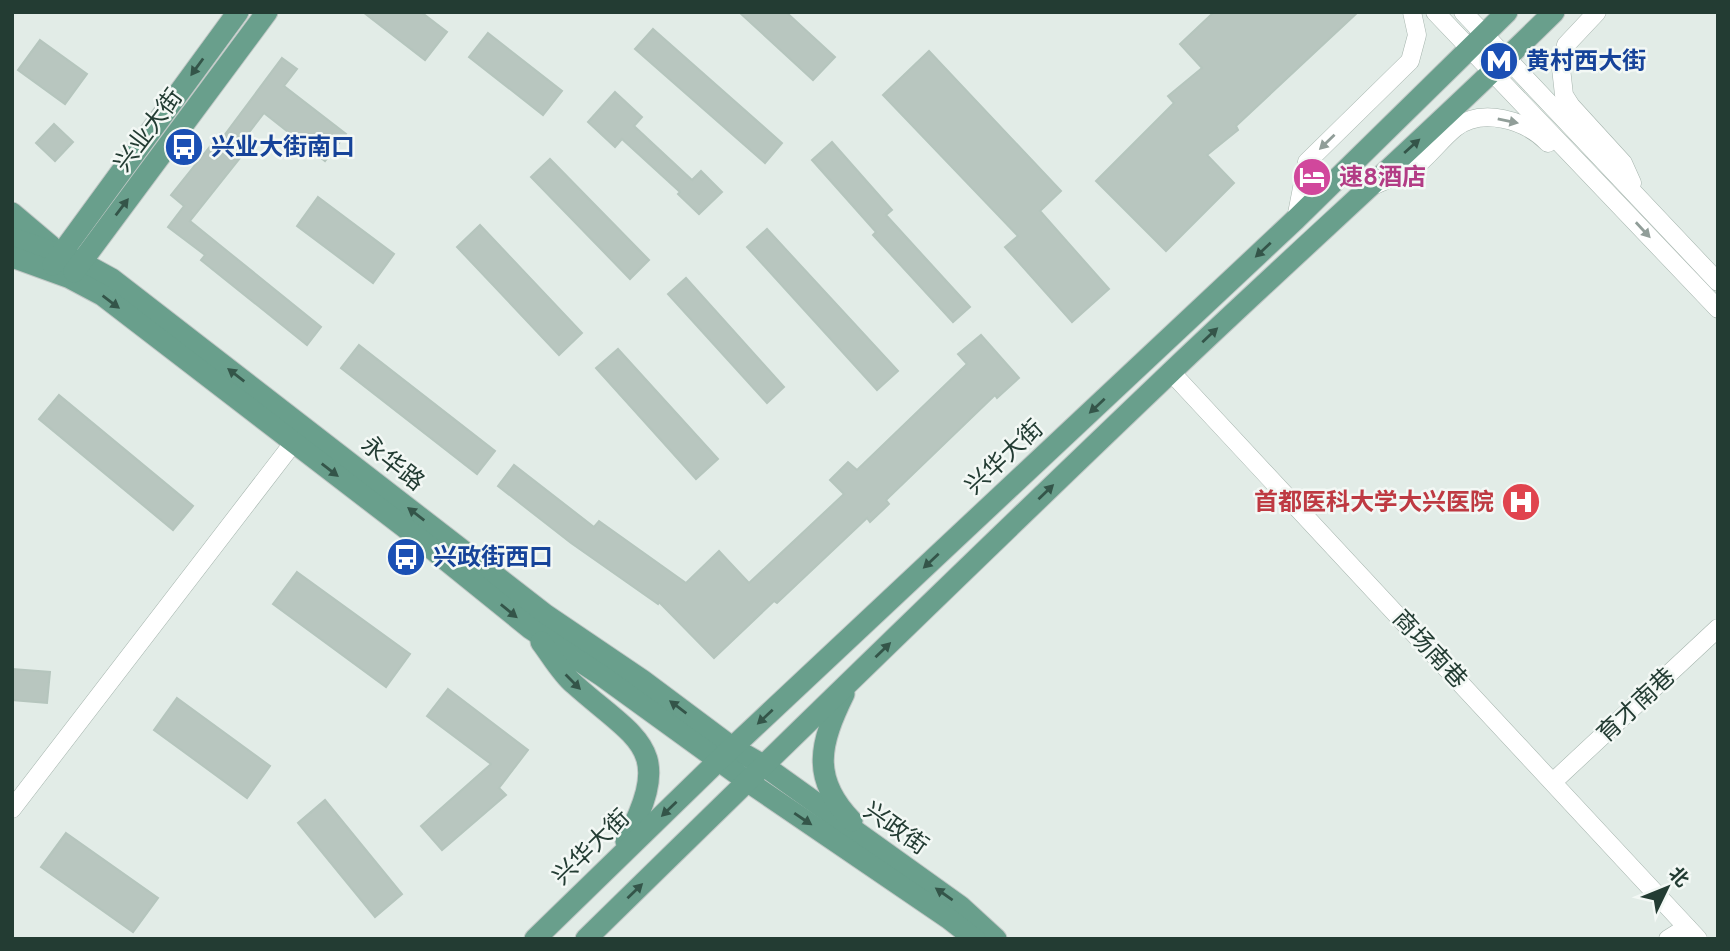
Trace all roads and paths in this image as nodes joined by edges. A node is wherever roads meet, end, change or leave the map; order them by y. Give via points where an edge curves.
1 (237, 12) edge
2 (267, 12) edge
3 (1412, 12) edge
4 (1435, 12) edge
5 (1463, 12) edge
6 (1507, 12) edge
7 (1554, 12) edge
8 (1597, 12) edge
9 (1476, 40) junction
10 (1500, 65) junction
11 (1596, 180) junction
12 (1364, 189) junction
13 (1640, 199) junction
14 (12, 213) edge
15 (1296, 219) junction
16 (12, 238) edge
17 (12, 257) edge
18 (55, 262) junction
19 (76, 270) junction
20 (1718, 282) edge
21 (1718, 309) edge
22 (1171, 372) junction
23 (294, 442) junction
24 (1718, 628) edge
25 (531, 629) junction
26 (849, 683) junction
27 (725, 754) junction
28 (763, 765) junction
29 (747, 781) junction
30 (1554, 781) junction
31 (12, 809) edge
32 (878, 847) junction
33 (600, 874) junction
34 (1692, 933) edge
35 (535, 939) edge
36 (586, 939) edge
37 (975, 939) edge
38 (996, 939) edge
39 (1668, 939) edge

1 -> 18 main road, 兴业大街
19 -> 2 main road, 兴业大街
3 -> 15 street via 1416,35 1410,61 1307,162
4 - 9 street
5 - 9 street
6 - 9 main road, 兴华大街
7 - 10 main road
8 - 13 street via 1566,44 1561,68 1564,95 1623,163
9 - 10 street
9 - 15 main road, 兴华大街
10 - 11 street
12 -> 10 main road
10 - 13 street
12 -> 11 street via 1413,169 1456,127 1483,118 1522,124 1541,135 1569,166
11 -> 21 street
22 -> 12 main road
13 - 20 street
14 - 18 main road
15 -> 27 main road, 兴华大街
16 - 18 main road, 永华路
17 - 18 main road, 永华路
18 - 19 main road, 永华路
19 -> 23 main road, 永华路 via 102,295
27 -> 19 main road, 永华路 via 642,680 546,615 112,279
26 -> 22 main road
22 - 30 street, 商场南巷
23 -> 25 main road, 永华路
23 - 31 street
24 - 30 street, 育才南巷
25 - 27 main road, 永华路
25 -> 33 main road via 571,682 634,734 650,770 641,811 623,847
26 - 28 main road
26 - 32 main road via 823,743 823,764 829,789 847,816
27 - 28 main road, 兴政街
27 - 29 main road, 兴政街
27 -> 33 main road, 兴华大街
28 - 29 main road
28 - 32 main road, 兴政街
36 -> 29 main road
29 -> 37 main road, 兴政街
30 - 34 street, 商场南巷
38 -> 32 main road, 兴政街 via 960,906
33 - 35 main road, 兴华大街
34 - 39 street

